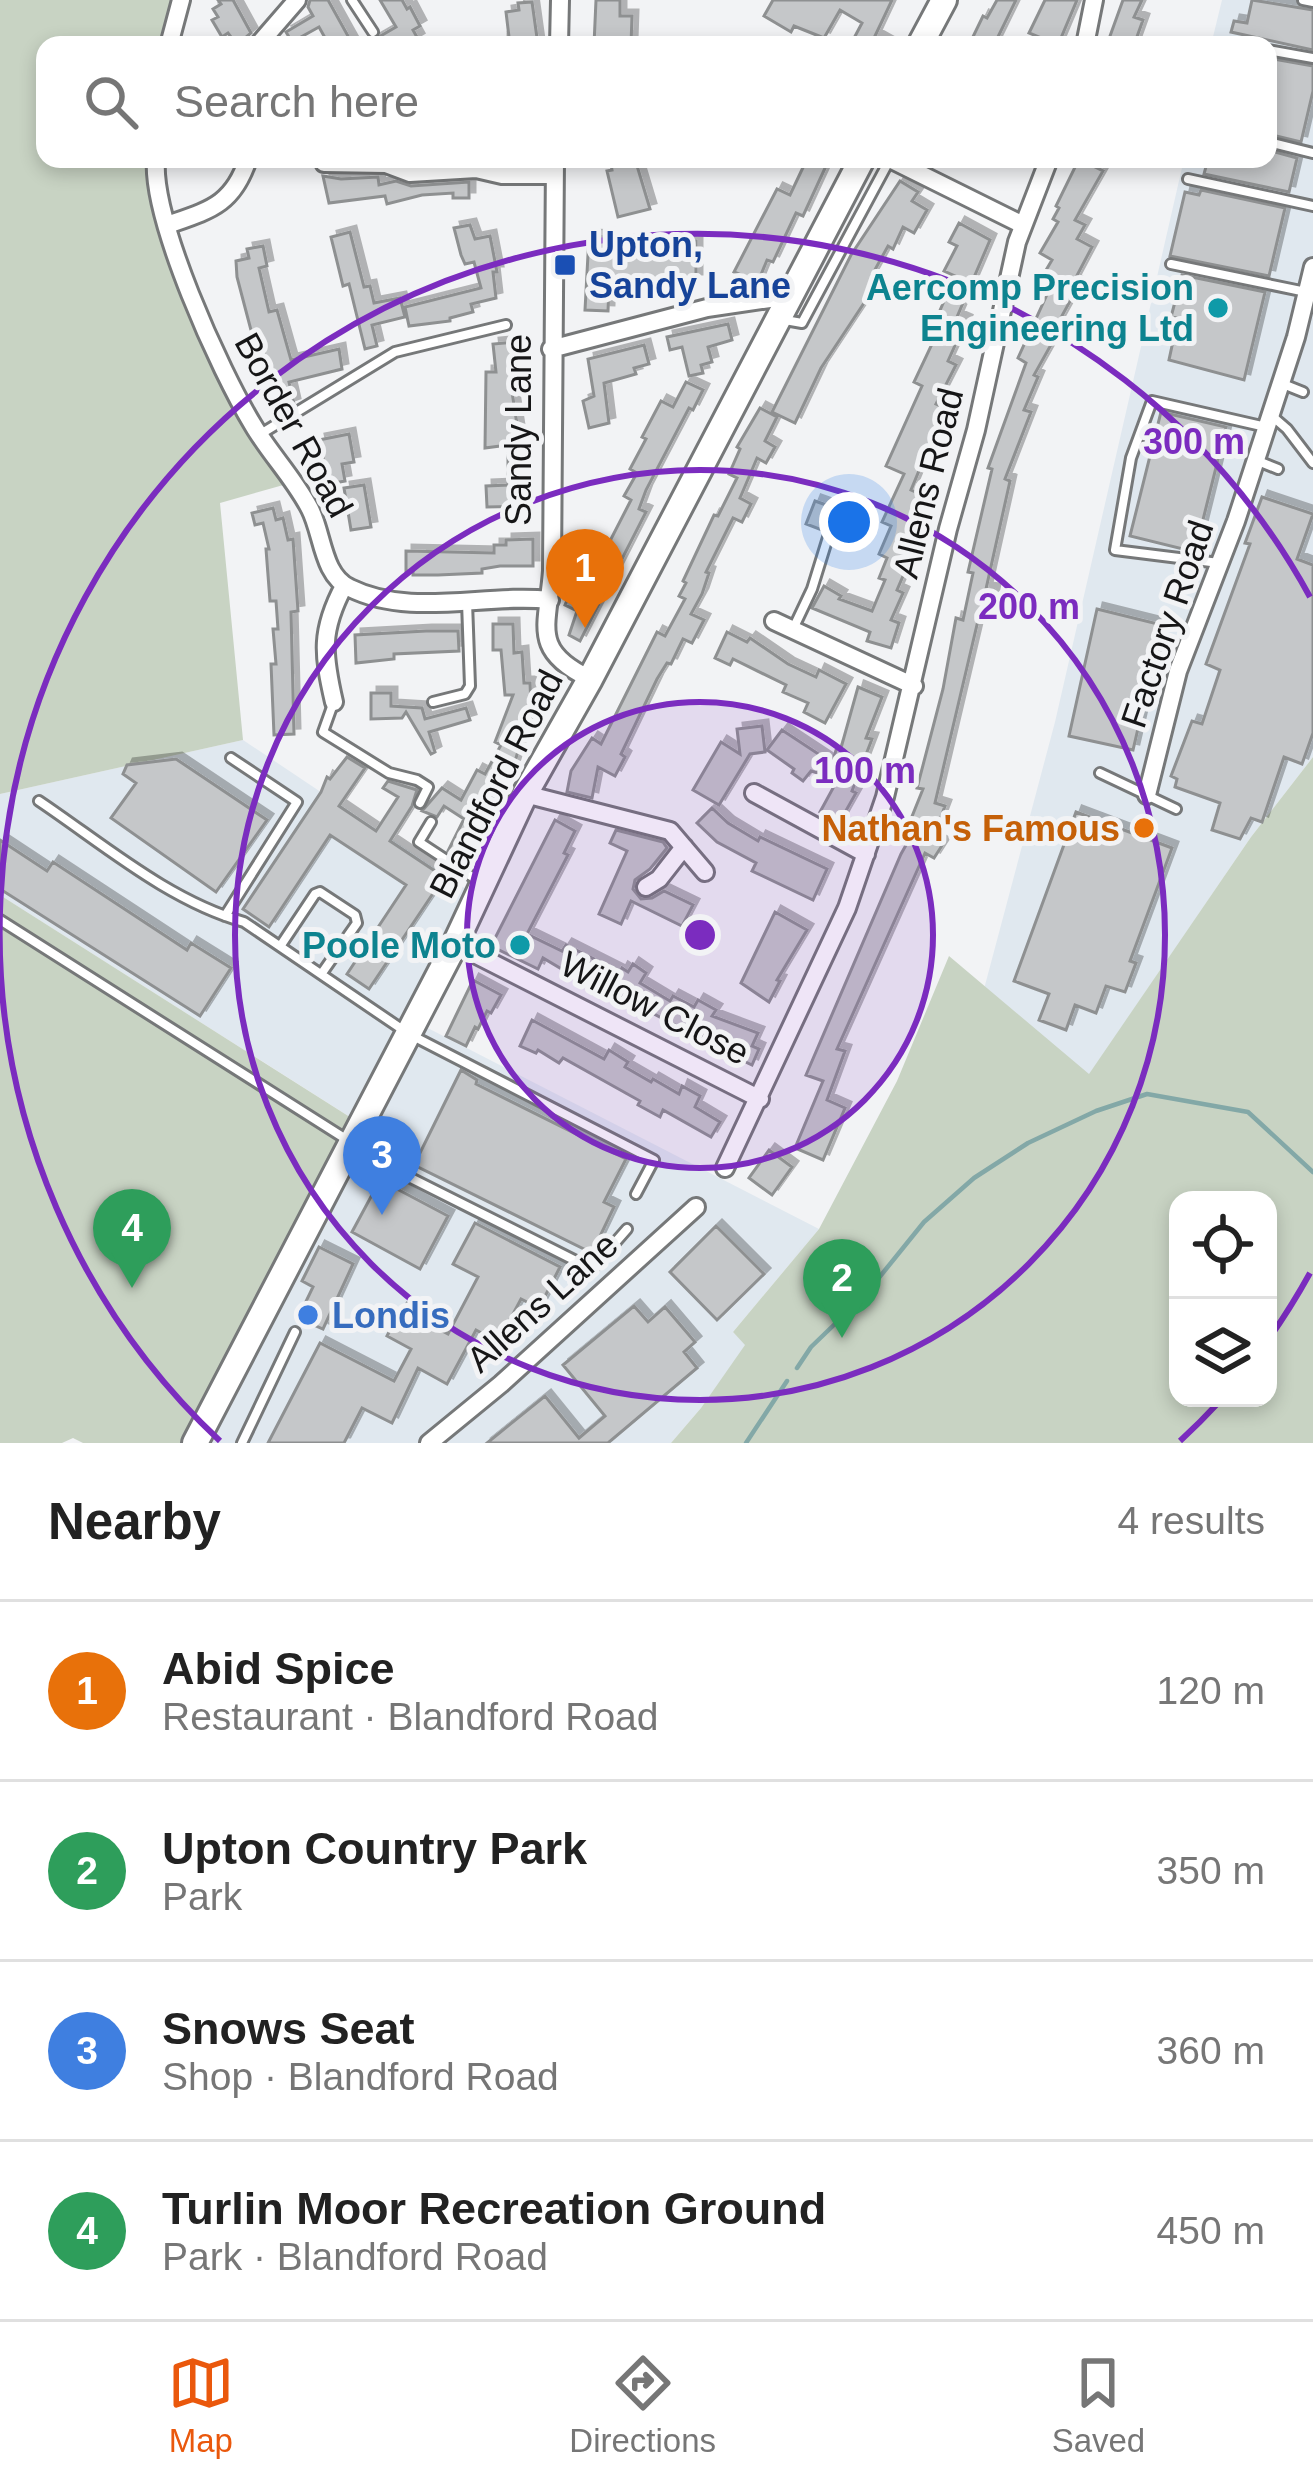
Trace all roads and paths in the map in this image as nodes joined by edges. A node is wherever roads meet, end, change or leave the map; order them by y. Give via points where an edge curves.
1 (182, 0) edge
2 (297, 0) edge
3 (352, 0) edge
4 (560, 0) edge
5 (944, 0) edge
6 (1094, 0) edge
7 (1304, 0) edge
8 (1313, 2) edge
9 (373, 32) dead end
10 (172, 36) edge
11 (273, 36) edge
12 (559, 36) edge
13 (925, 36) edge
14 (1086, 36) edge
15 (1277, 52) edge
16 (1313, 58) edge
17 (1277, 144) edge
18 (1313, 153) edge
19 (155, 168) edge
20 (245, 168) edge
21 (400, 168) edge
22 (548, 168) edge
23 (554, 168) edge
24 (857, 168) edge
25 (885, 168) edge
26 (908, 168) edge
27 (1045, 168) edge
28 (1189, 178) dead end
29 (1313, 206) edge
30 (167, 225) junction
31 (1023, 225) junction
32 (1171, 264) dead end
33 (1313, 267) edge
34 (1307, 292) junction
35 (784, 307) junction
36 (506, 325) dead end
37 (1305, 338) edge
38 (551, 350) junction
39 (1281, 384) junction
40 (1303, 392) dead end
41 (1269, 421) junction
42 (260, 435) junction
43 (1256, 460) junction
44 (1313, 463) edge
45 (1278, 470) dead end
46 (834, 518) dead end
47 (1220, 563) junction
48 (344, 586) junction
49 (466, 600) junction
50 (550, 600) junction
51 (773, 621) dead end
52 (793, 631) junction
53 (590, 679) junction
54 (914, 686) junction
55 (334, 702) joint
56 (433, 702) dead end
57 (231, 758) dead end
58 (1100, 773) dead end
59 (754, 793) dead end
60 (525, 794) junction
61 (1147, 795) junction
62 (39, 801) dead end
63 (420, 803) dead end
64 (1176, 809) dead end
65 (430, 822) dead end
66 (684, 847) junction
67 (866, 854) junction
68 (705, 872) dead end
69 (484, 884) junction
70 (646, 887) dead end
71 (225, 917) junction
72 (0, 920) edge
73 (455, 944) junction
74 (280, 945) junction
75 (322, 973) junction
76 (409, 1034) junction
77 (760, 1099) junction
78 (351, 1145) junction
79 (725, 1168) dead end
80 (636, 1194) dead end
81 (696, 1207) dead end
82 (627, 1229) dead end
83 (296, 1332) dead end
84 (436, 1441) edge
85 (195, 1443) edge
86 (242, 1443) edge

1 - 10 street
2 - 11 street
3 - 9 lane
4 - 12 street
5 - 13 main road
6 - 14 street
7 - 8 lane
15 - 16 lane
17 - 18 lane
19 - 30 street, Border Road
20 - 30 street via 226,200
21 - 22 street via 502,175
23 - 38 street, Sandy Lane
24 - 35 main road, Blandford Road
25 - 35 lane via 802,323
26 - 31 street
27 - 31 street, Allens Road
28 - 29 lane
30 - 42 street, Border Road via 216,360
31 - 54 street, Allens Road
32 - 34 lane
33 - 34 street, Factory Road
34 - 37 street, Factory Road
35 - 38 street via 707,308
35 - 53 main road, Blandford Road
36 - 42 lane via 395,352
37 - 39 street, Factory Road
38 - 50 street, Sandy Lane
39 - 40 lane
39 - 41 street, Factory Road
41 - 43 street, Factory Road
41 - 44 lane via 1287,429
41 - 47 lane via 1152,401 1131,458 1115,550
42 - 48 street, Border Road via 311,510
43 - 45 lane
43 - 47 street, Factory Road
46 - 52 lane
47 - 61 street, Factory Road via 1178,671
48 - 49 street via 386,602
48 - 55 street via 326,632
49 - 50 street
49 - 56 lane via 470,686
50 - 53 street, Sandy Lane via 544,630 551,649
51 - 52 street
52 - 54 street
53 - 60 main road, Blandford Road
54 - 67 street, Allens Road
55 - 63 lane via 323,732 428,787
57 - 71 lane via 297,802
58 - 61 lane
59 - 67 street
60 - 66 street via 670,831
60 - 69 main road, Blandford Road
61 - 64 lane
62 - 71 lane
65 - 69 lane via 419,842
66 - 68 street
66 - 70 street
67 - 77 street, Allens Road
69 - 73 main road, Blandford Road
71 - 74 lane
72 - 78 lane
73 - 76 main road, Blandford Road
73 - 77 street, Willow Close
74 - 75 lane
74 - 75 lane via 320,892 355,915
75 - 76 lane
76 - 78 main road, Blandford Road
76 - 80 lane via 654,1160
77 - 79 street, Allens Road
78 - 82 lane via 592,1269
78 - 85 main road, Blandford Road
81 - 84 street, Allens Lane via 663,1246
83 - 86 lane

